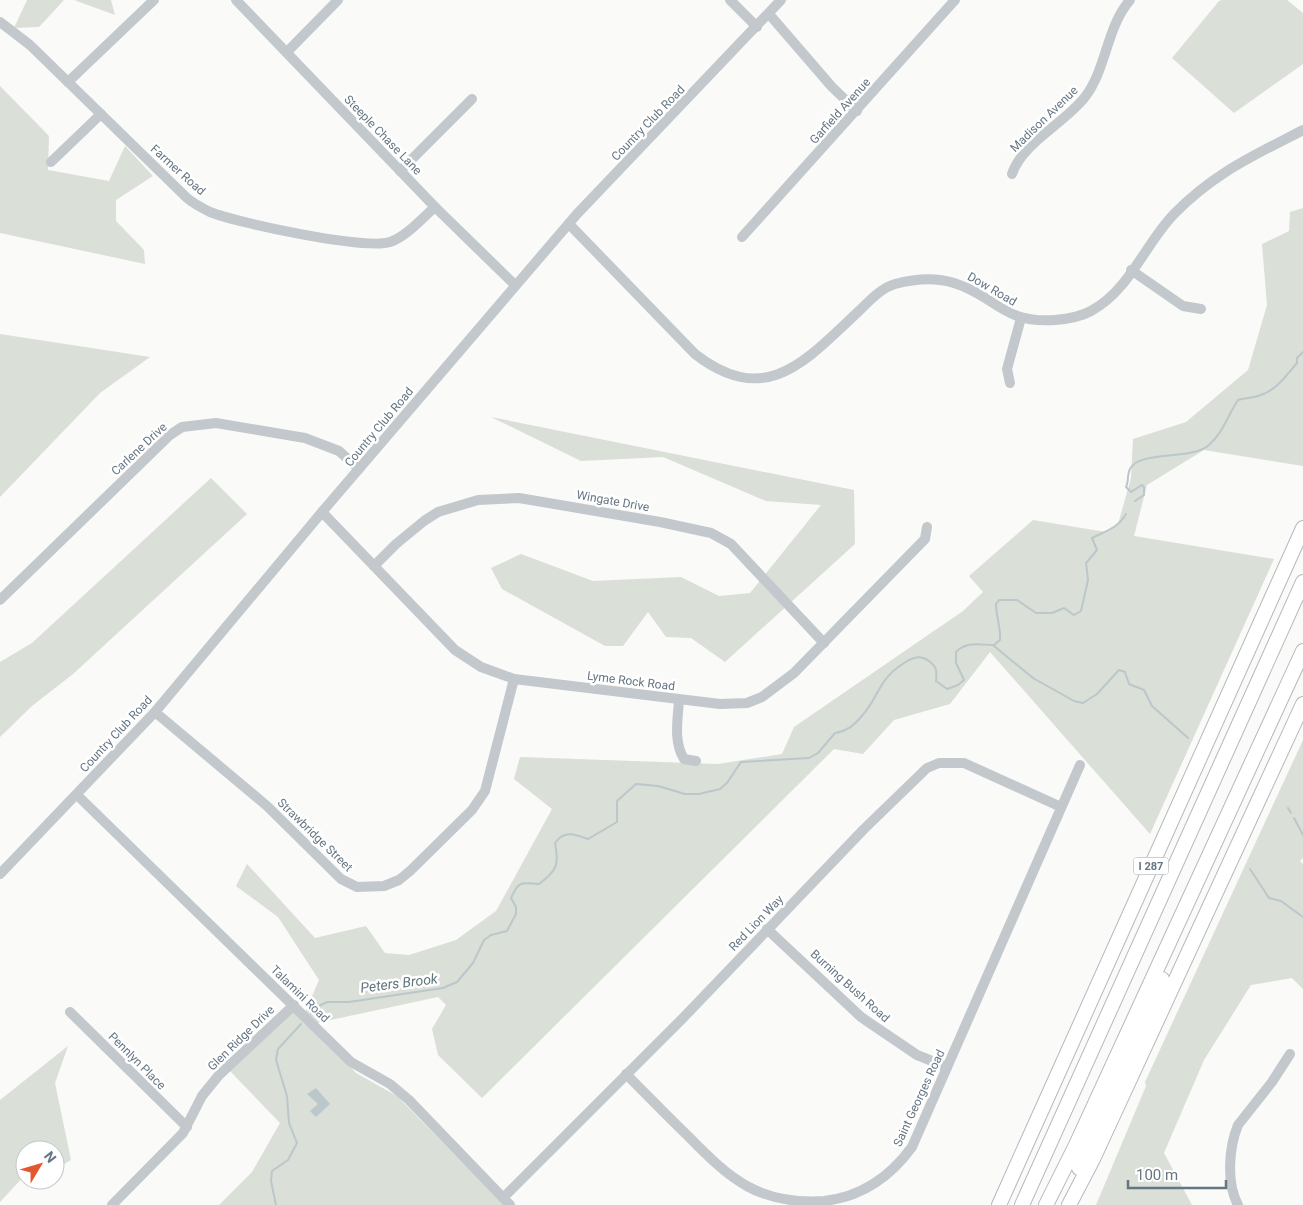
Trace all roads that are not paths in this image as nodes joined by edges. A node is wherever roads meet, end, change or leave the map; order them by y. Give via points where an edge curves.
1 (154, 0) edge
2 (236, 0) edge
3 (338, 0) edge
4 (730, 0) edge
5 (781, 0) edge
6 (956, 0) edge
7 (1130, 0) edge
8 (769, 14) junction
9 (0, 22) edge
10 (757, 26) junction
11 (286, 52) junction
12 (68, 82) junction
13 (472, 99) dead end
14 (857, 111) junction
15 (101, 114) junction
16 (1303, 130) edge
17 (51, 162) dead end
18 (400, 171) junction
19 (1012, 174) dead end
20 (435, 207) junction
21 (570, 224) junction
22 (742, 237) dead end
23 (1131, 270) junction
24 (516, 285) junction
25 (1201, 309) dead end
26 (1020, 318) junction
27 (1010, 382) dead end
28 (359, 469) junction
29 (322, 512) junction
30 (927, 527) dead end
31 (1303, 528) edge
32 (374, 566) junction
33 (1303, 582) edge
34 (0, 600) edge
35 (824, 643) junction
36 (1303, 650) edge
37 (514, 679) junction
38 (679, 700) junction
39 (1303, 704) edge
40 (155, 712) junction
41 (696, 761) dead end
42 (1080, 765) dead end
43 (77, 795) junction
44 (1061, 807) junction
45 (1217, 838) junction
46 (0, 874) edge
47 (767, 929) junction
48 (294, 1005) junction
49 (70, 1012) dead end
50 (1290, 1054) dead end
51 (948, 1067) junction
52 (626, 1074) junction
53 (187, 1127) junction
54 (507, 1201) edge
55 (807, 1204) edge
56 (112, 1205) edge
57 (999, 1205) edge
58 (1022, 1205) edge
59 (1046, 1205) edge
60 (1062, 1205) edge
61 (1069, 1205) edge
62 (1238, 1205) edge

1 - 12 street
2 - 11 street, Steeple Chase Lane
3 - 11 street
4 - 10 street
5 - 8 street, Country Club Road
6 - 14 street, Garfield Avenue
7 - 19 street, Madison Avenue via 1118,18 1095,83 1077,106 1018,160
8 - 10 street, Country Club Road
8 - 14 street
9 - 12 street, Farmer Road via 30,45
10 - 21 street, Country Club Road
11 - 18 street, Steeple Chase Lane
12 - 15 street, Farmer Road
13 - 18 street
14 - 22 street, Garfield Avenue
15 - 17 street
15 - 20 street, Farmer Road via 187,198 211,212 237,220 345,241 384,243 398,238
16 - 23 street, Dow Road via 1221,173 1200,189 1172,215
18 - 20 street, Steeple Chase Lane
20 - 24 street, Steeple Chase Lane
21 - 24 street, Country Club Road
21 - 26 street, Dow Road via 695,354 710,365 740,377 774,376 803,363 861,308 893,284 932,279 952,282
23 - 25 street via 1183,306
23 - 26 street, Dow Road via 1104,304 1082,315 1063,320
24 - 28 street, Country Club Road
26 - 27 street via 1007,369
28 - 29 street, Country Club Road
28 - 34 street, Carlene Drive via 339,451 304,438 216,423 182,427
29 - 32 street, Lyme Rock Road
29 - 40 street, Country Club Road
30 - 35 street, Lyme Rock Road via 925,539
31 - 57 highway, I 287
32 - 35 street, Wingate Drive via 396,544 438,512 478,500 519,498 660,522 711,533 731,544
32 - 37 street, Lyme Rock Road via 465,658
33 - 58 highway, I 287
35 - 38 street, Lyme Rock Road via 794,673 769,693 754,700 728,704
36 - 45 highway
37 - 38 street, Lyme Rock Road
37 - 40 street, Strawbridge Street via 485,791 472,810 410,871 390,885 376,887 357,887 341,879 267,806
38 - 41 street via 678,750 684,758
39 - 61 highway
40 - 43 street, Country Club Road
42 - 44 street, Saint Georges Road
43 - 46 street, Country Club Road
43 - 48 street, Talamini Road
44 - 47 street, Red Lion Way via 964,763 939,763 927,768
44 - 51 street, Saint Georges Road
45 - 59 highway via 1081,1136
45 - 60 highway via 1186,925
47 - 51 street, Burning Bush Road via 861,1016 917,1055
47 - 52 street, Red Lion Way
48 - 53 street, Glen Ridge Drive via 218,1075 202,1096
48 - 54 street, Talamini Road via 351,1062 390,1084 409,1100
49 - 53 street, Pennlyn Place
50 - 62 street via 1235,1133 1231,1172
51 - 55 street, Saint Georges Road via 912,1147 893,1169 854,1195
52 - 54 street, Red Lion Way
52 - 55 street, Saint Georges Road via 726,1175 768,1198
53 - 56 street, Glen Ridge Drive

